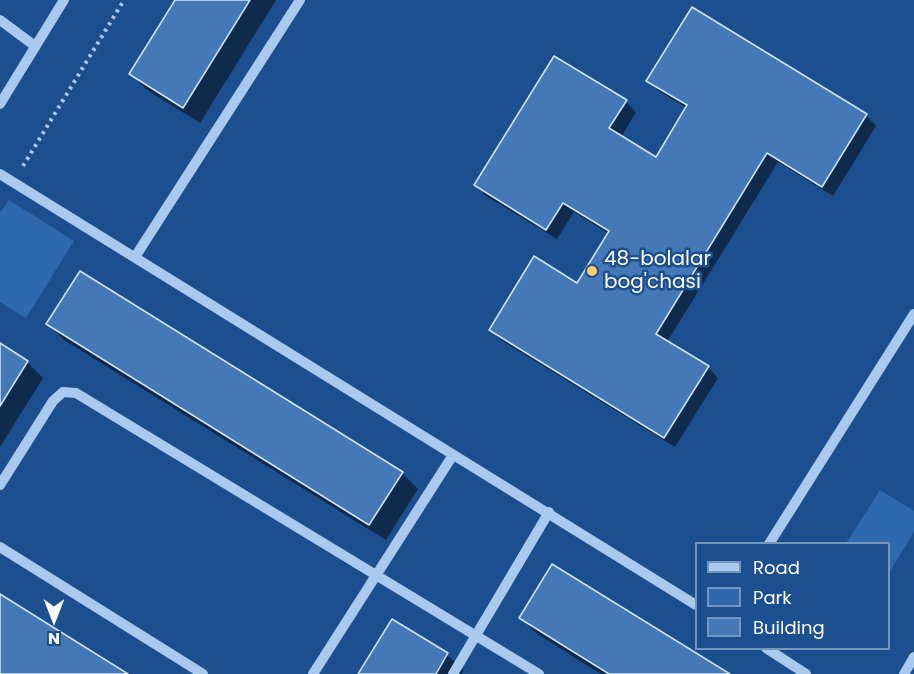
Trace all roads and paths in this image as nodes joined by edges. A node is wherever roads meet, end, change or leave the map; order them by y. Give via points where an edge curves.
1 (64, 0) edge
2 (124, 0) edge
3 (300, 0) edge
4 (0, 20) edge
5 (36, 46) junction
6 (0, 104) edge
7 (0, 174) edge
8 (13, 182) junction
9 (135, 257) junction
10 (914, 314) edge
11 (453, 455) junction
12 (0, 485) edge
13 (549, 512) junction
14 (770, 542) edge
15 (0, 547) edge
16 (377, 576) junction
17 (695, 603) edge
18 (476, 636) junction
19 (769, 650) edge
20 (914, 657) edge
21 (203, 674) edge
22 (313, 674) edge
23 (453, 674) edge
24 (539, 674) edge
25 (806, 674) edge
26 (904, 674) edge

1 - 5 street
2 - 8 path
3 - 9 street
4 - 5 street
5 - 6 street
7 - 8 street
8 - 9 street
9 - 11 street
10 - 14 street
11 - 13 street
11 - 16 street
12 - 16 street via 53,401 63,392 76,393
13 - 17 street
13 - 18 street
15 - 21 street
16 - 18 street
16 - 22 street
18 - 23 street
18 - 24 street
19 - 25 street
20 - 26 street

